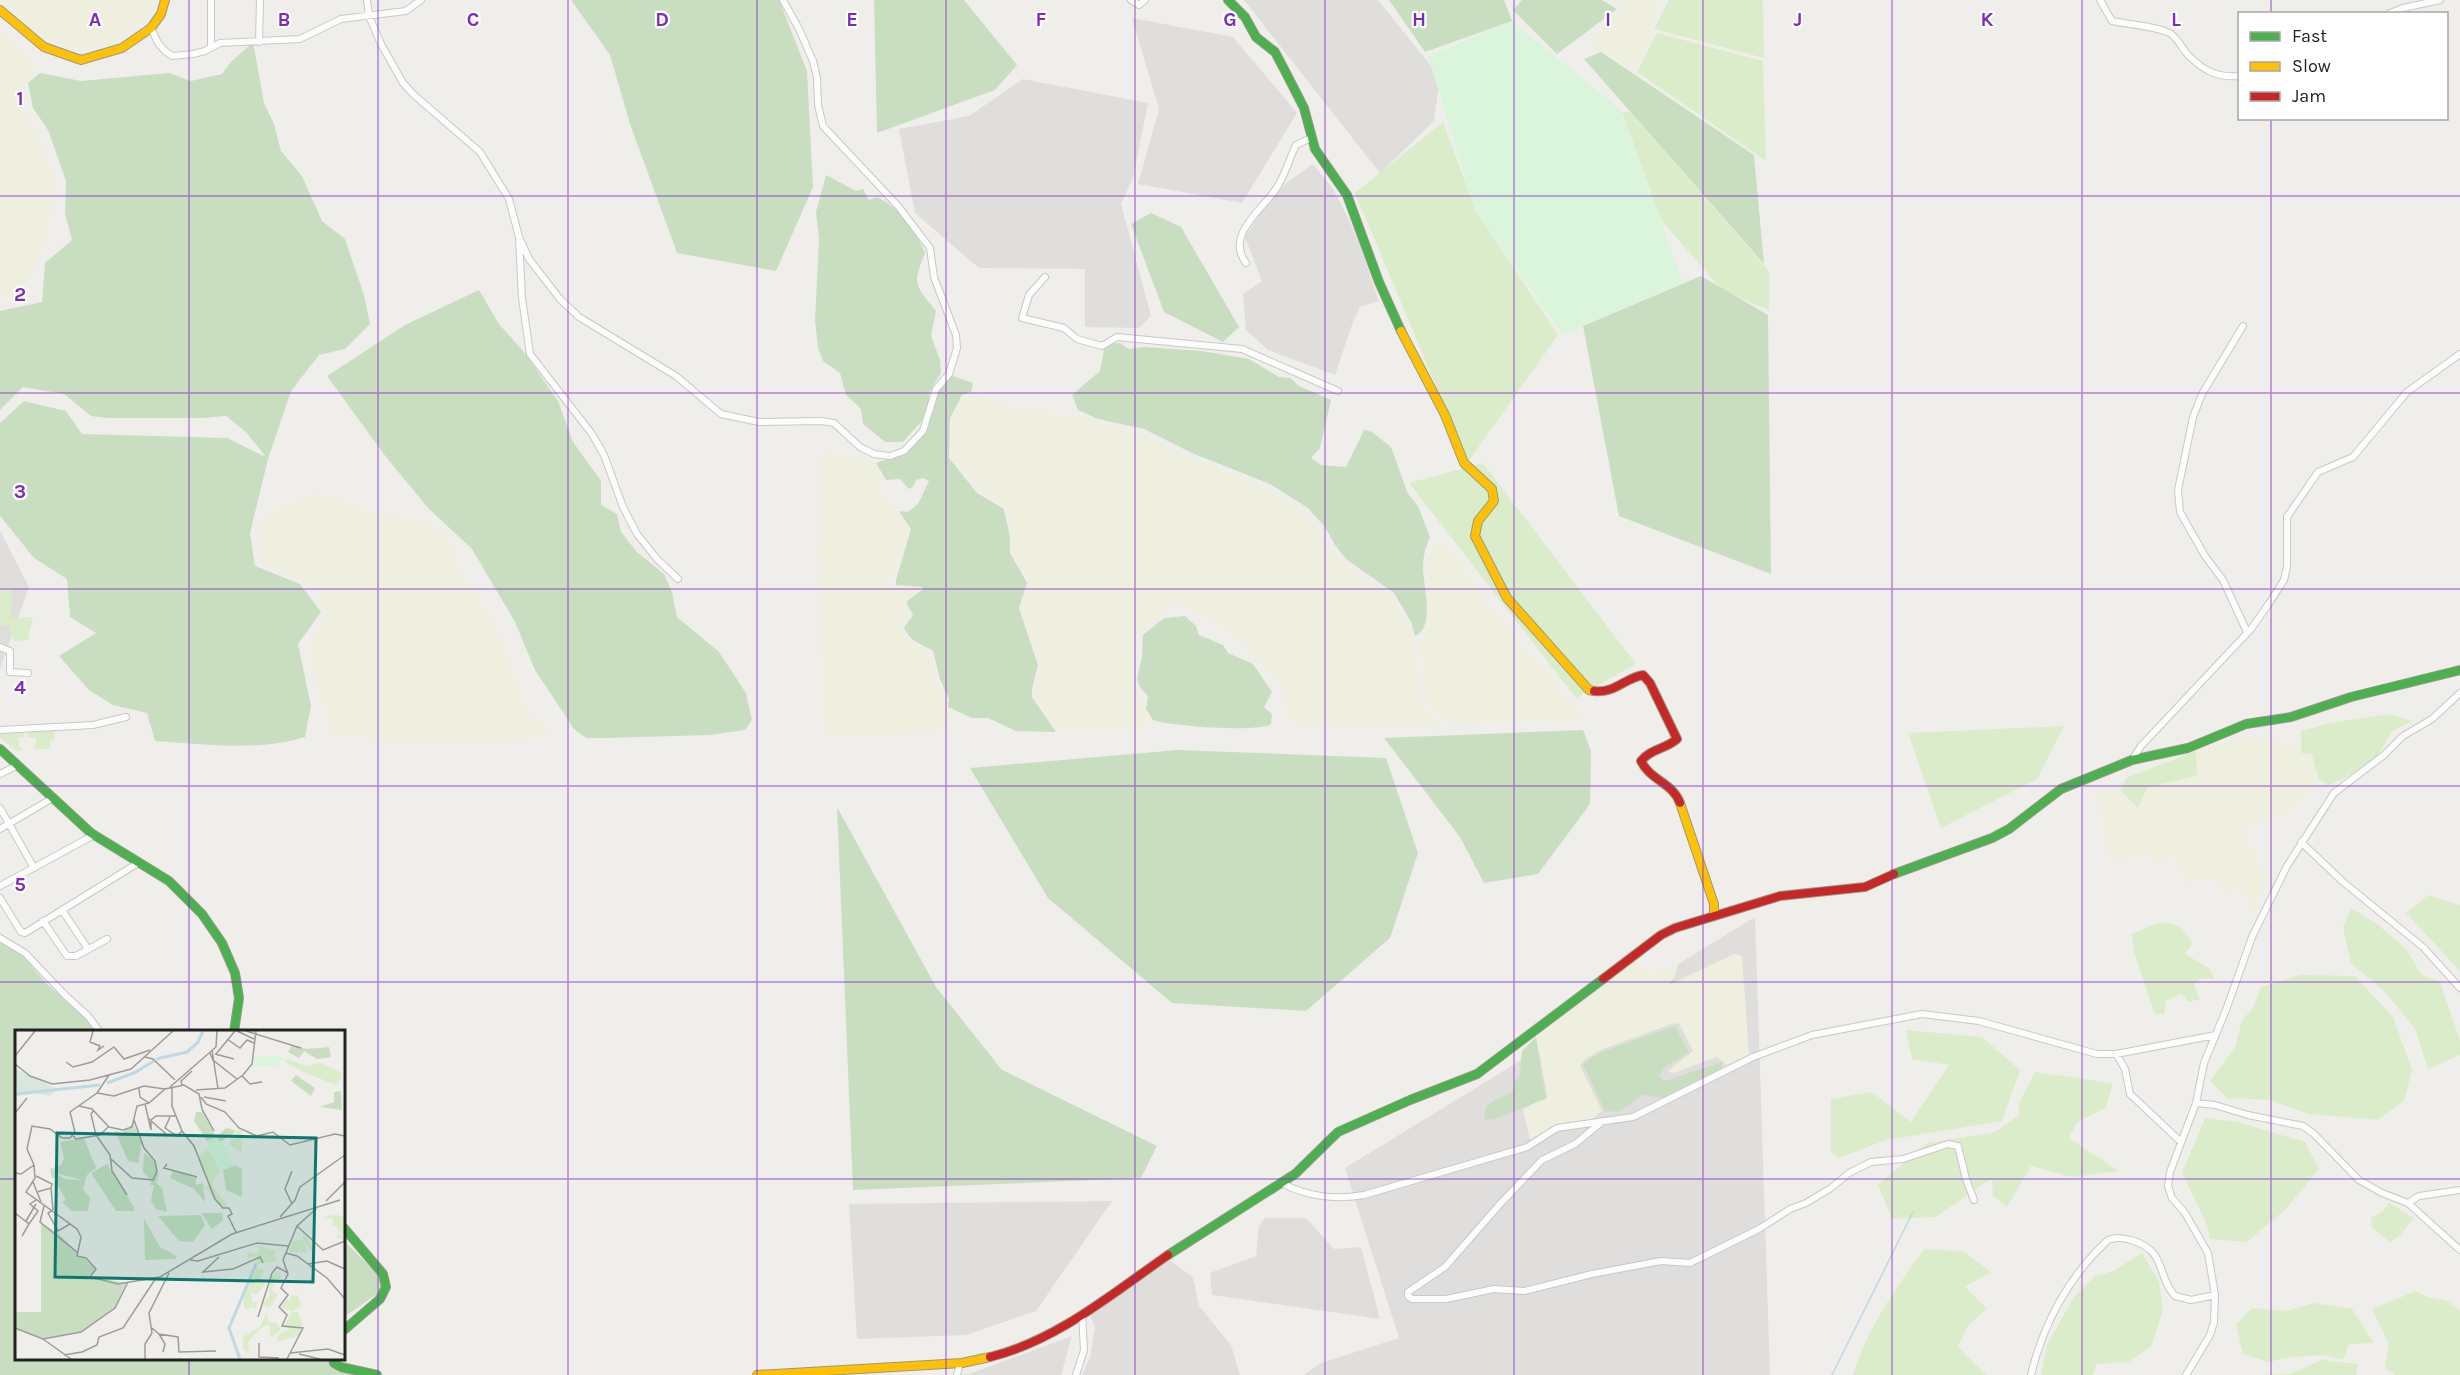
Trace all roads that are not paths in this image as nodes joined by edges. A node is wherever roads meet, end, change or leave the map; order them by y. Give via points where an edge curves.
1 (165, 0) edge
2 (210, 0) edge
3 (260, 0) edge
4 (367, 0) edge
5 (421, 0) edge
6 (783, 0) edge
7 (1131, 0) edge
8 (1145, 0) edge
9 (1228, 0) edge
10 (2100, 0) edge
11 (2440, 0) edge
12 (0, 10) edge
13 (2393, 12) edge
14 (369, 16) junction
15 (151, 27) junction
16 (259, 42) junction
17 (211, 46) junction
18 (2238, 76) edge
19 (1311, 138) junction
20 (519, 237) junction
21 (1246, 263) dead end
22 (1045, 277) dead end
23 (2243, 326) dead end
24 (2460, 354) edge
25 (1338, 391) dead end
26 (678, 579) dead end
27 (2247, 632) junction
28 (0, 647) edge
29 (2460, 670) edge
30 (28, 673) dead end
31 (2460, 693) edge
32 (126, 717) dead end
33 (0, 730) edge
34 (0, 749) edge
35 (2132, 760) junction
36 (18, 765) junction
37 (0, 774) edge
38 (51, 799) junction
39 (0, 808) edge
40 (9, 824) junction
41 (0, 829) edge
42 (94, 835) junction
43 (2301, 842) junction
44 (138, 863) junction
45 (34, 868) junction
46 (0, 886) edge
47 (0, 898) edge
48 (62, 910) junction
49 (1714, 916) junction
50 (43, 921) junction
51 (0, 938) edge
52 (107, 939) dead end
53 (88, 949) junction
54 (2460, 988) edge
55 (98, 1030) edge
56 (234, 1030) edge
57 (2216, 1035) junction
58 (2116, 1054) junction
59 (2196, 1103) junction
60 (1604, 1121) junction
61 (2181, 1142) junction
62 (1281, 1183) junction
63 (2460, 1190) edge
64 (1974, 1200) dead end
65 (2408, 1203) junction
66 (345, 1229) edge
67 (2460, 1250) edge
68 (2215, 1295) junction
69 (1082, 1314) junction
70 (345, 1329) edge
71 (333, 1360) edge
72 (960, 1363) junction
73 (377, 1375) edge
74 (757, 1375) edge
75 (957, 1375) edge
76 (1076, 1375) edge
77 (2031, 1375) edge
78 (2186, 1375) edge

1 - 15 street
2 - 17 street
3 - 16 street
4 - 14 street
5 - 14 street via 405,11
6 - 20 street via 813,61 823,126 898,206 930,248 934,277 956,335 957,348 949,374 936,389 923,431 904,451 890,456 874,454 860,447 834,423 759,422 721,414 676,376 579,317 529,259
7 - 8 street via 1139,5
9 - 19 street via 1245,17 1256,37 1275,52 1304,108
10 - 18 street via 2112,21 2170,33 2190,57 2214,76
11 - 13 street
12 - 15 street via 44,47 81,60 122,48
14 - 16 street via 341,19 300,39
14 - 20 street via 388,60 406,87 480,152 492,168 509,199
15 - 17 street via 158,44 172,56 205,51
16 - 17 street
19 - 21 street via 1296,145 1279,184 1240,234 1241,256
19 - 49 street via 1318,156 1347,195 1379,282 1445,415 1464,463 1492,489 1494,501 1478,521 1475,536 1507,598 1589,690 1596,693 1615,689 1637,675 1643,675 1650,683 1677,739 1648,753 1642,765 1677,794 1714,904
20 - 26 street via 530,354 592,434 637,534
22 - 25 street via 1029,296 1022,318 1064,328 1077,339 1102,346 1117,337 1242,349
23 - 27 street via 2202,394 2193,417 2178,490 2180,512 2223,580
24 - 27 street via 2407,392 2353,458 2318,472 2287,517 2284,580
27 - 35 street
28 - 30 street via 9,650 10,672
29 - 35 street via 2351,697 2291,717 2246,724 2188,748
31 - 43 street via 2334,793
32 - 33 street via 93,724
34 - 36 street
35 - 49 street via 2061,789 2009,829 1865,887 1780,896
36 - 37 street
36 - 38 street
38 - 40 street
38 - 42 street
39 - 40 street
40 - 41 street
40 - 45 street
42 - 44 street
42 - 45 street
43 - 54 street via 2424,948
43 - 57 street via 2252,938
44 - 48 street
44 - 56 street via 170,882 201,912 234,965 238,986
45 - 46 street
47 - 50 street via 21,932 26,933
48 - 50 street
48 - 53 street
49 - 62 street via 1661,935 1477,1074 1338,1132 1306,1165
50 - 53 street via 67,956
51 - 55 street via 25,953
52 - 53 street
57 - 58 street
57 - 59 street via 2204,1063
58 - 60 street via 2097,1054 1979,1021 1922,1014 1812,1035 1753,1057 1633,1117
58 - 61 street via 2125,1069 2130,1094
59 - 61 street
59 - 65 street via 2303,1126 2359,1180
60 - 62 street via 1557,1128 1527,1147 1364,1195 1339,1199 1299,1192
60 - 64 street via 1575,1144 1542,1160 1445,1267 1408,1292 1408,1296 1446,1299 1494,1289 1524,1291 1662,1261 1690,1263 1806,1203 1871,1162 1903,1159 1948,1144 1958,1146
61 - 68 street via 2168,1186 2208,1253
62 - 69 street
63 - 65 street via 2419,1196
65 - 67 street
66 - 70 street via 387,1283 380,1300
68 - 77 street via 2191,1299 2175,1296 2161,1265 2146,1246 2124,1238 2108,1240 2064,1292 2047,1325
68 - 78 street via 2210,1335
69 - 72 street via 1029,1343
69 - 76 street via 1084,1350
71 - 73 street via 340,1367
72 - 74 street
72 - 75 street

